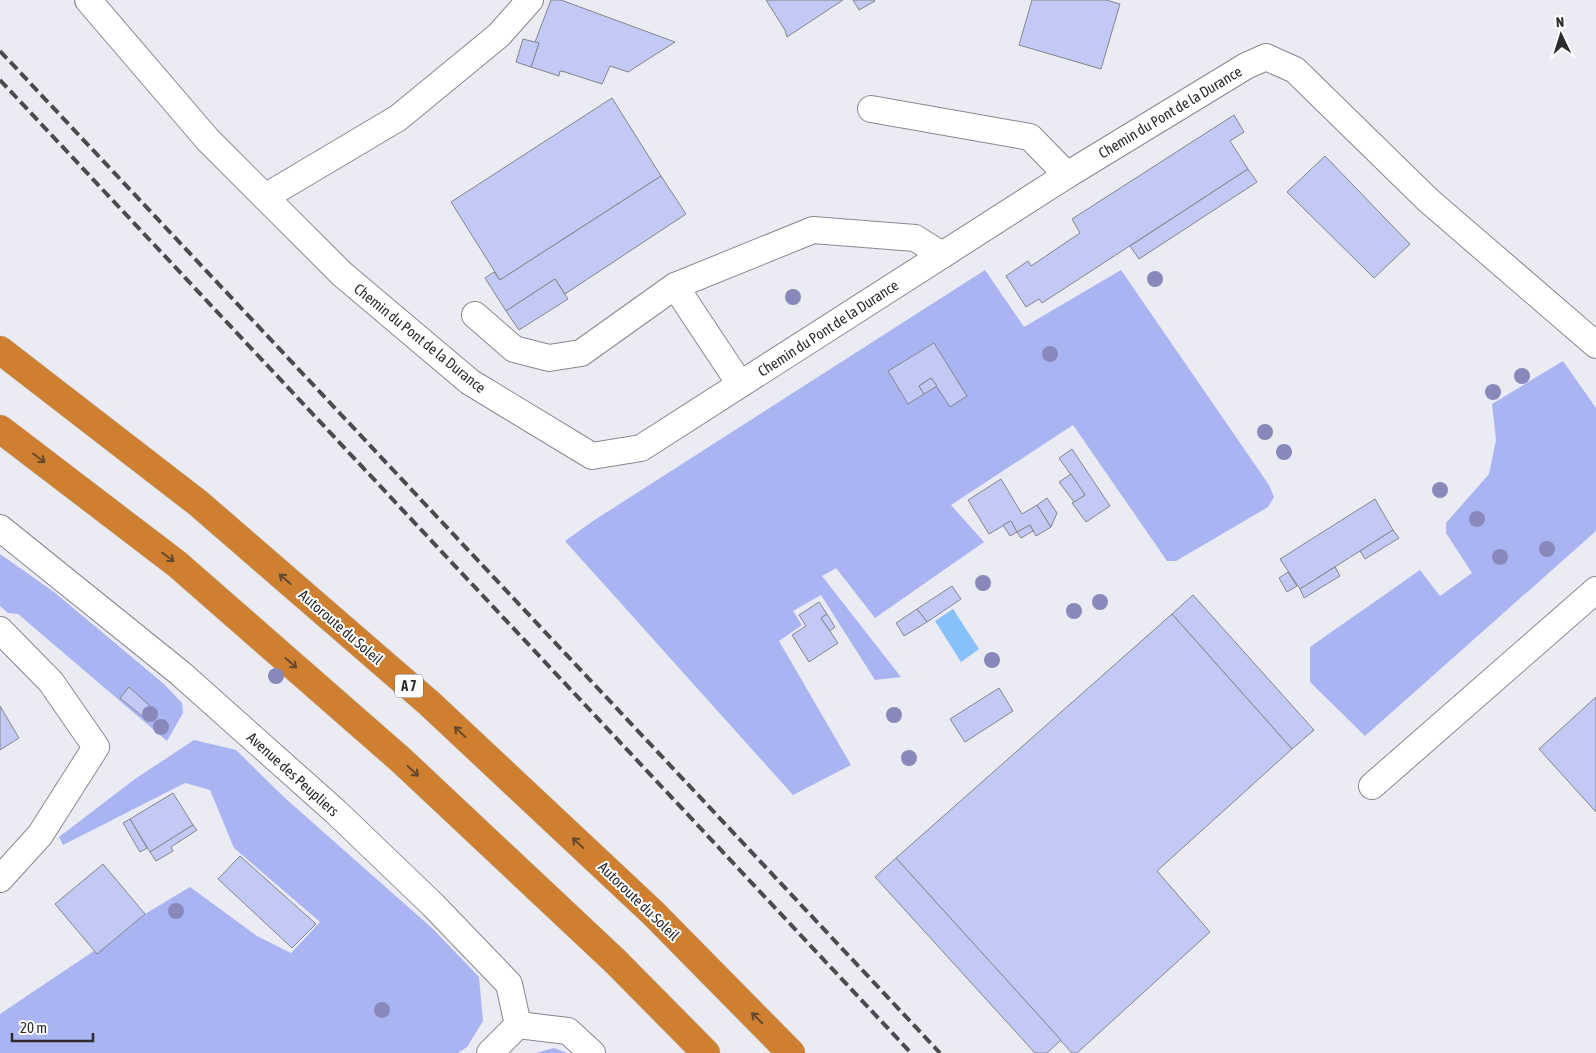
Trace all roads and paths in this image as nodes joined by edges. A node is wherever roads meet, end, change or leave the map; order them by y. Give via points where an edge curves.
1 (88, 0) edge
2 (530, 0) edge
3 (871, 109) dead end
4 (1067, 175) junction
5 (265, 197) junction
6 (942, 255) junction
7 (675, 286) junction
8 (475, 315) dead end
9 (1596, 345) edge
10 (0, 350) edge
11 (740, 384) junction
12 (0, 429) edge
13 (0, 528) edge
14 (1596, 590) edge
15 (0, 630) edge
16 (1372, 786) dead end
17 (0, 879) edge
18 (518, 1025) junction
19 (490, 1053) edge
20 (592, 1053) edge
21 (706, 1053) edge
22 (791, 1053) edge

1 - 5 street, Chemin du Pont de la Durance via 208,140
2 - 5 street via 499,35 398,118
3 - 4 street via 1030,137
4 - 6 street, Chemin du Pont de la Durance
4 - 9 street, Chemin du Pont de la Durance via 1246,66 1266,58 1295,70 1428,200
5 - 11 street, Chemin du Pont de la Durance via 342,274 470,382 592,456 641,448
6 - 7 street via 915,238 813,230
6 - 11 street, Chemin du Pont de la Durance
7 - 8 street via 580,353 549,358 514,349
7 - 11 street
22 -> 10 highway, Autoroute du Soleil / A 7 via 653,913 429,704 198,503
12 -> 21 highway via 176,564 394,753 615,961
13 - 18 street, Avenue des Peupliers via 180,673 371,845 509,984
14 - 16 street
15 - 17 street via 51,682 96,748 40,835
18 - 19 street
18 - 20 street via 568,1031

